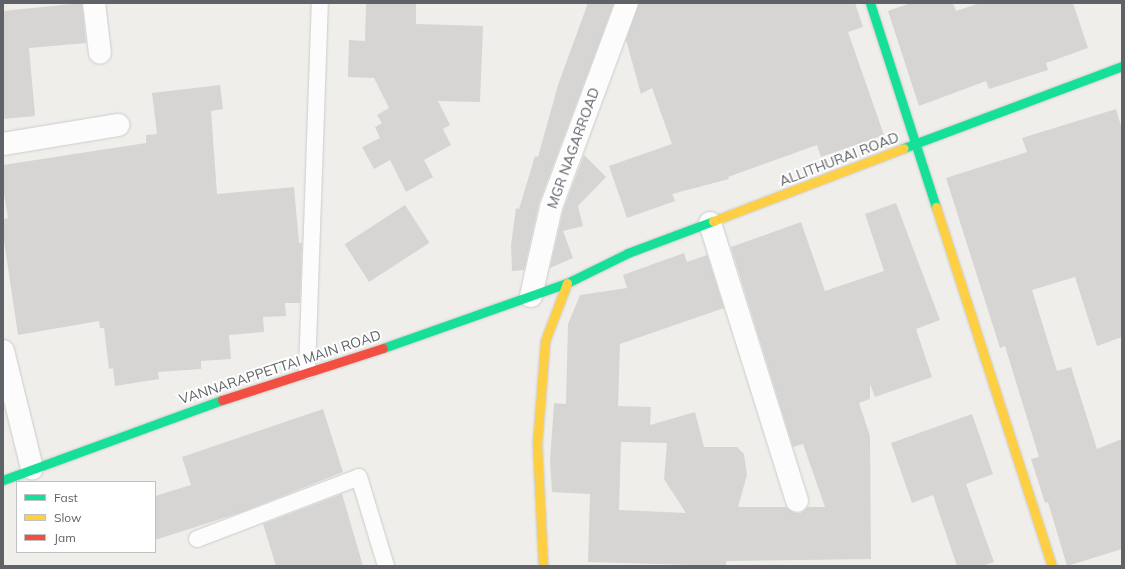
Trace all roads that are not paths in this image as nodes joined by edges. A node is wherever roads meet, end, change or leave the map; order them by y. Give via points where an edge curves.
1 (94, 3) edge
2 (320, 3) edge
3 (626, 3) edge
4 (870, 3) edge
5 (100, 53) dead end
6 (1122, 66) edge
7 (118, 125) dead end
8 (3, 144) edge
9 (917, 145) junction
10 (710, 223) junction
11 (567, 283) junction
12 (531, 296) junction
13 (3, 351) edge
14 (307, 371) junction
15 (32, 468) junction
16 (3, 480) edge
17 (797, 501) dead end
18 (197, 539) dead end
19 (386, 566) edge
20 (543, 566) edge
21 (1052, 566) edge

1 - 5 street
2 - 14 lane
3 - 12 street, MGR NAGARROAD via 550,207
4 - 9 street
6 - 9 street, ALLITHURAI ROAD
7 - 8 street
9 - 10 street, ALLITHURAI ROAD
9 - 21 street
10 - 11 street, ALLITHURAI ROAD via 628,253
10 - 17 street
11 - 12 street, VANNARAPPETTAI MAIN ROAD
11 - 20 street via 545,341 537,445
12 - 14 street, VANNARAPPETTAI MAIN ROAD via 423,336
13 - 15 street
14 - 15 street, VANNARAPPETTAI MAIN ROAD
15 - 16 street, VANNARAPPETTAI MAIN ROAD
18 - 19 lane via 359,477

